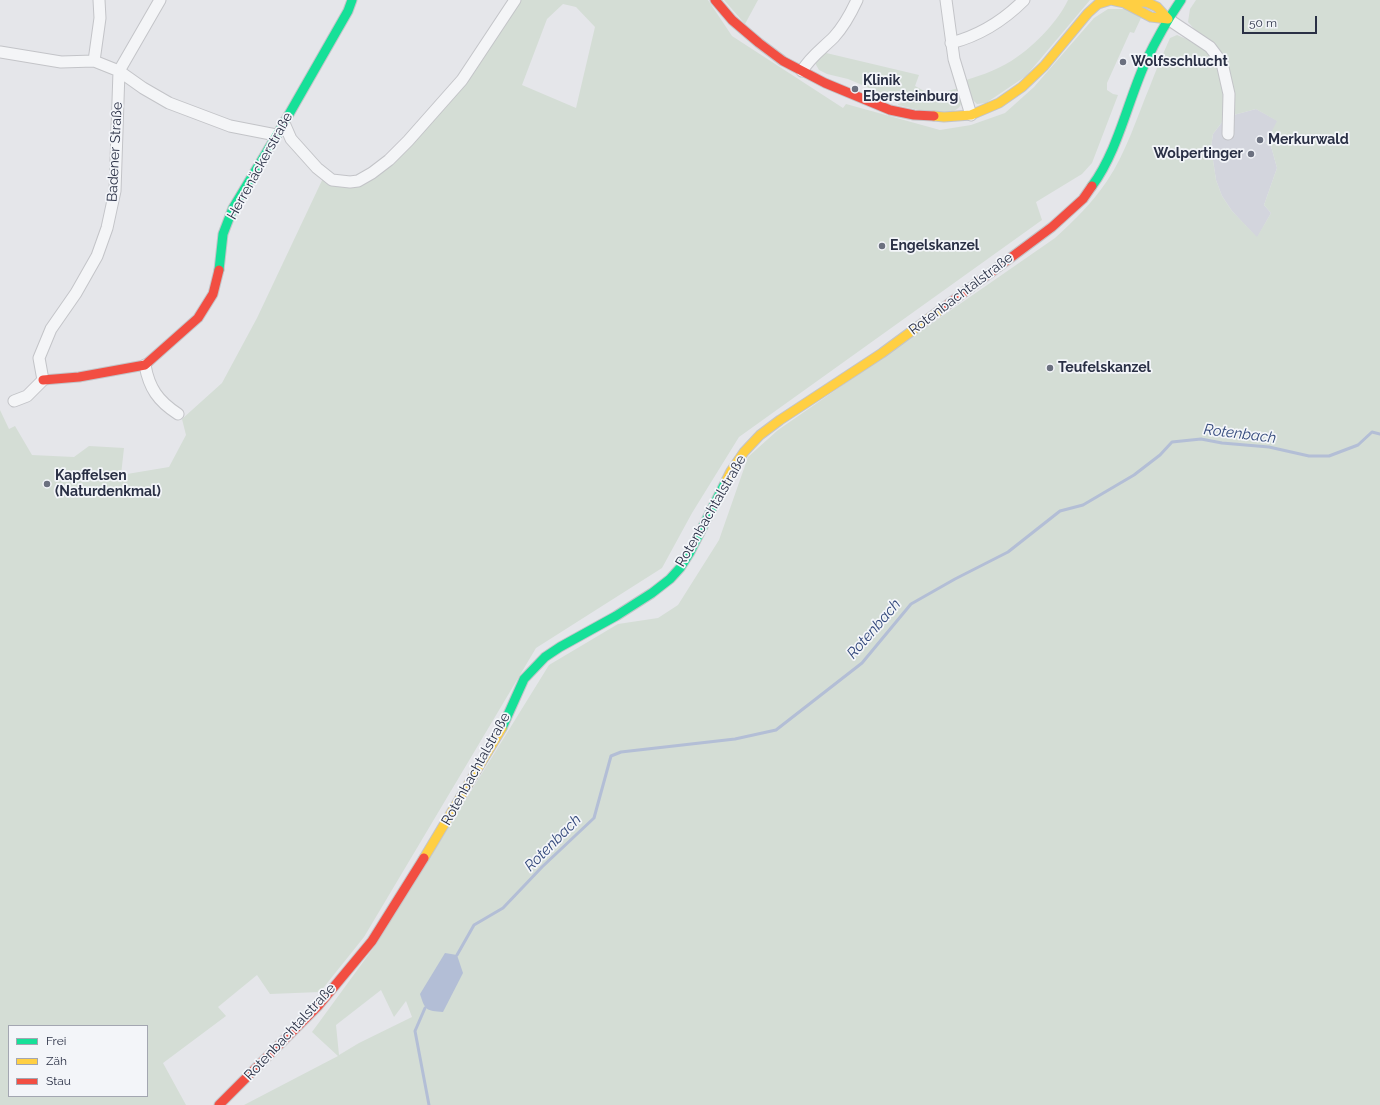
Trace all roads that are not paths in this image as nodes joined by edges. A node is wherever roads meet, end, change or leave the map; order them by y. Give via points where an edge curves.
1 (99, 0) edge
2 (160, 0) edge
3 (352, 0) edge
4 (515, 0) edge
5 (715, 0) edge
6 (858, 0) edge
7 (946, 0) edge
8 (1024, 0) edge
9 (1181, 0) edge
10 (1168, 19) junction
11 (951, 43) junction
12 (0, 52) edge
13 (94, 61) junction
14 (802, 71) junction
15 (119, 72) junction
16 (971, 115) junction
17 (284, 124) junction
18 (1228, 134) dead end
19 (276, 135) junction
20 (144, 365) junction
21 (44, 380) junction
22 (14, 401) dead end
23 (178, 414) dead end
24 (219, 1105) edge

1 - 13 street via 100,18
2 - 15 street, Badener Straße
3 - 17 main road, Herrenäckerstraße
4 - 17 street via 462,80 408,141 372,173 350,182 332,180 317,168 291,139
5 - 14 main road via 732,20 759,43
6 - 14 street via 846,22 814,54
7 - 11 street
8 - 11 street via 993,25 966,39
9 - 10 main road, Rotenbachtalstraße
10 - 16 main road via 1157,7 1146,2 1126,3 1111,0 1098,4 1044,66 1022,87 999,103
10 - 18 street via 1210,47 1222,63 1229,94
10 - 24 main road, Rotenbachtalstraße via 1146,61 1111,152 1097,180 1083,199 1052,227 882,353 760,435 731,471 680,568 652,593 560,647 533,669 522,684 500,732 372,941 318,1006
11 - 16 street
12 - 13 street via 60,62
13 - 15 street
14 - 16 main road via 890,110 944,117
15 - 19 street via 169,103 230,126
15 - 21 street, Badener Straße via 115,191 108,228 97,256 51,329 39,358
17 - 19 main road, Herrenäckerstraße
19 - 20 main road, Herrenäckerstraße via 233,208 223,234 213,294 198,318
20 - 21 main road
20 - 23 street via 153,391
21 - 22 street via 27,396

